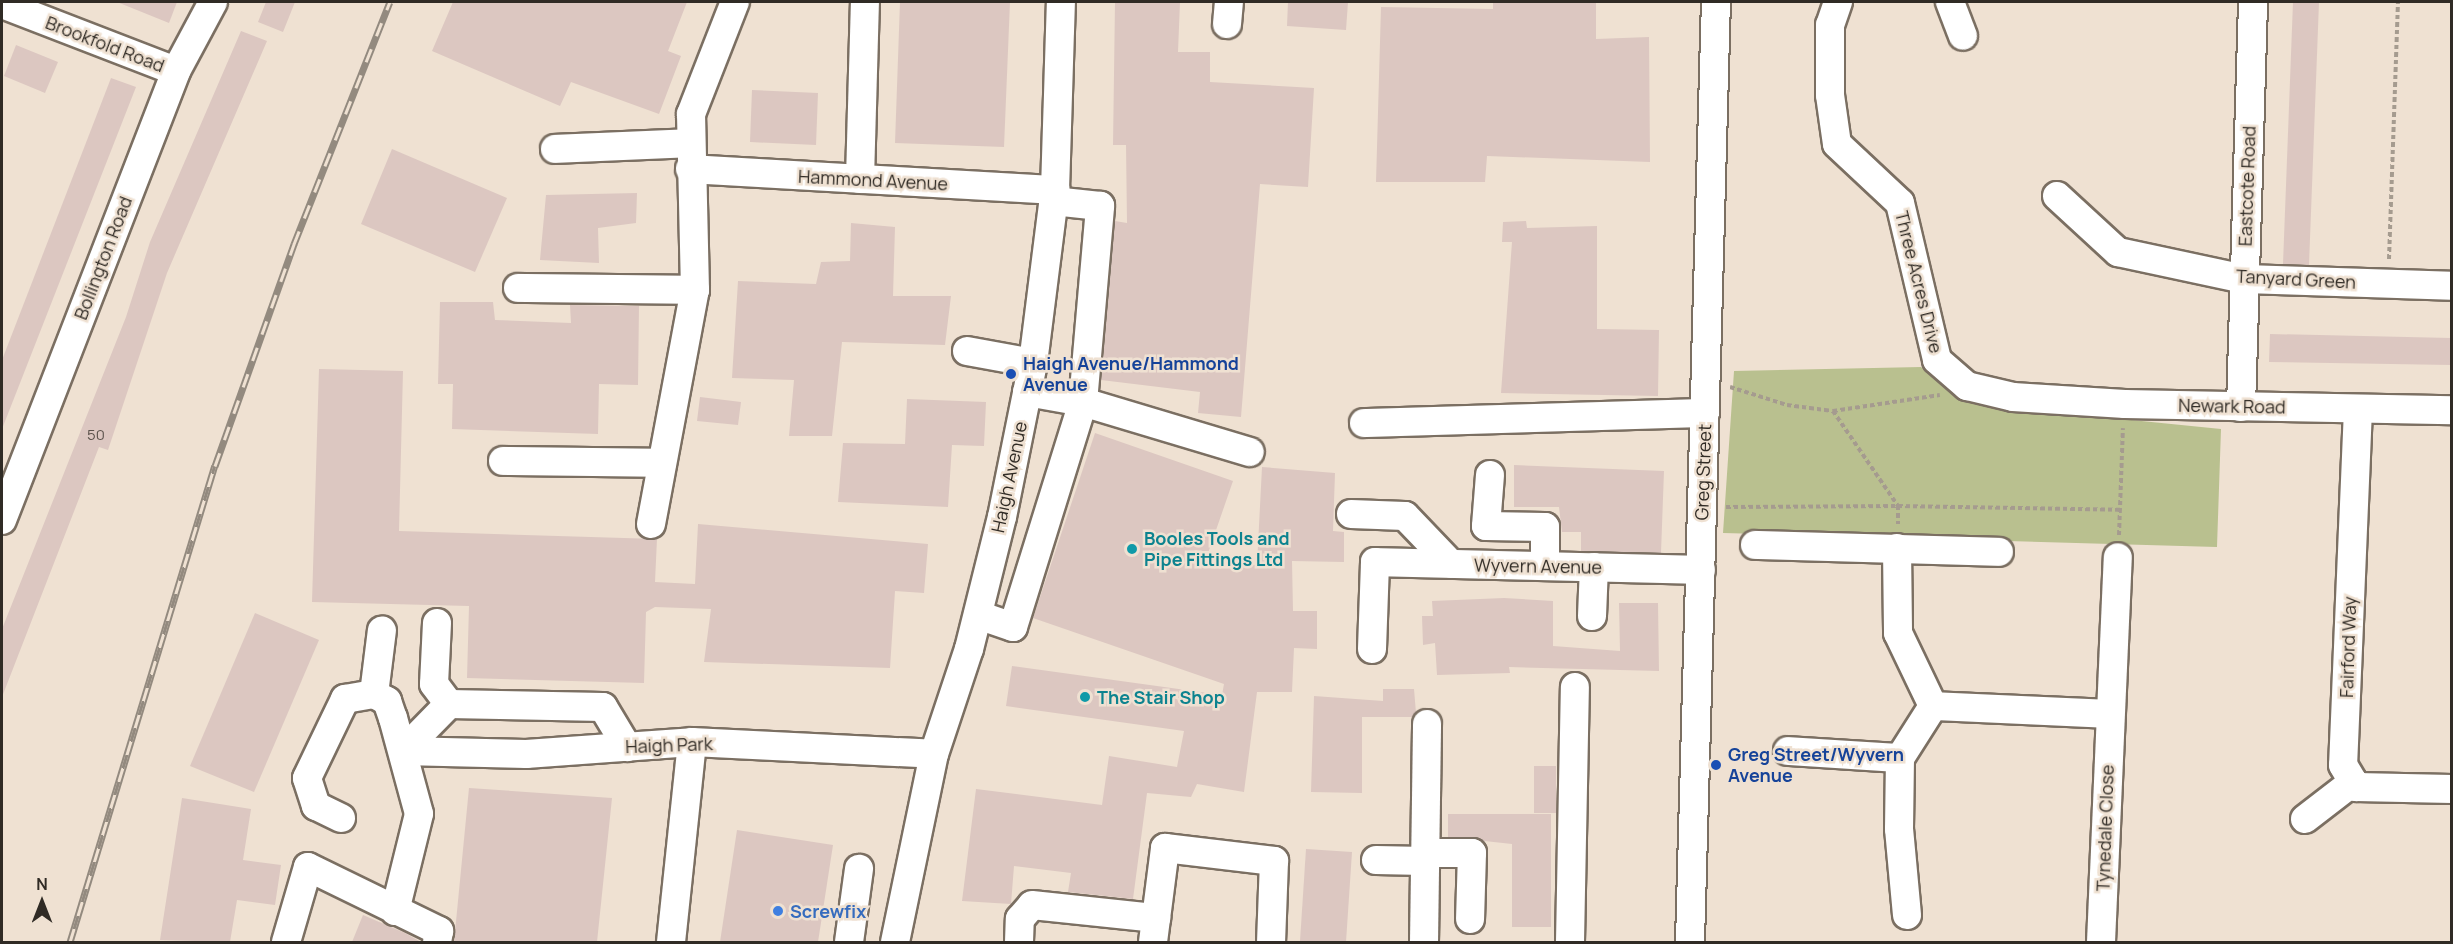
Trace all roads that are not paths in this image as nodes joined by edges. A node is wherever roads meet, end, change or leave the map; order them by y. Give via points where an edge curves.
1 (213, 2) edge
2 (735, 2) edge
3 (865, 2) edge
4 (1061, 2) edge
5 (1716, 2) edge
6 (1838, 2) edge
7 (1950, 2) edge
8 (2253, 2) edge
9 (2, 4) edge
10 (1963, 36) dead end
11 (176, 71) junction
12 (555, 149) dead end
13 (691, 156) junction
14 (860, 179) junction
15 (1054, 196) junction
16 (2057, 196) dead end
17 (2244, 279) junction
18 (2451, 286) edge
19 (518, 288) dead end
20 (695, 290) junction
21 (967, 351) dead end
22 (1033, 363) junction
23 (1027, 392) junction
24 (2013, 397) joint
25 (1083, 402) junction
26 (2241, 407) junction
27 (2358, 408) junction
28 (2451, 410) edge
29 (1705, 413) junction
30 (1364, 423) dead end
31 (1250, 452) dead end
32 (503, 461) dead end
33 (662, 463) junction
34 (1490, 475) dead end
35 (1351, 514) dead end
36 (2, 519) edge
37 (651, 524) dead end
38 (1755, 545) dead end
39 (1897, 548) junction
40 (1999, 552) dead end
41 (2118, 557) road end
42 (1451, 564) junction
43 (1545, 566) junction
44 (1594, 567) junction
45 (1701, 570) junction
46 (978, 615) junction
47 (1592, 616) dead end
48 (437, 623) dead end
49 (382, 630) dead end
50 (1372, 649) dead end
51 (1575, 687) dead end
52 (374, 694) junction
53 (449, 704) junction
54 (1933, 706) junction
55 (2108, 714) junction
56 (1427, 724) dead end
57 (692, 742) junction
58 (627, 747) junction
59 (403, 751) junction
60 (1788, 751) dead end
61 (934, 754) junction
62 (1900, 758) junction
63 (2353, 782) junction
64 (2451, 789) edge
65 (340, 818) dead end
66 (2305, 819) dead end
67 (1425, 857) junction
68 (1376, 860) dead end
69 (859, 869) dead end
70 (395, 910) junction
71 (1907, 915) dead end
72 (1470, 918) dead end
73 (1155, 930) edge
74 (849, 939) edge
75 (286, 942) edge
76 (436, 942) edge
77 (671, 942) edge
78 (890, 942) edge
79 (895, 942) edge
80 (1019, 942) edge
81 (1271, 942) edge
82 (1424, 942) edge
83 (1570, 942) edge
84 (1690, 942) edge
85 (2101, 942) edge

1 - 11 street, Bollington Road
2 - 13 street via 692,114
3 - 14 street
4 - 15 street, Haigh Avenue
5 - 29 street, Greg Street
6 - 24 street, Three Acres Drive via 1830,25 1830,95 1837,144 1900,203 1937,360 1967,386
7 - 10 street
8 - 17 street, Eastcote Road
9 - 11 street, Brookfold Road
11 - 36 street, Bollington Road
12 - 13 street, Hammond Avenue
13 - 14 street, Hammond Avenue
13 - 20 street
14 - 15 street, Hammond Avenue
15 - 22 street, Haigh Avenue
15 - 25 street, Hammond Avenue via 1100,206
16 - 17 street, Tanyard Green via 2118,252
17 - 18 street, Tanyard Green
17 - 26 street, Eastcote Road
19 - 20 street
20 - 33 street
21 - 22 street
22 - 23 street, Haigh Avenue
23 - 25 street
23 - 46 street, Haigh Avenue
24 - 26 street, Newark Road
25 - 31 street
25 - 46 street via 1013,627
26 - 27 street, Newark Road
27 - 28 street, Newark Road
27 - 63 street, Fairford Way via 2343,765
29 - 30 street
29 - 45 street, Greg Street
32 - 33 street
33 - 37 street
34 - 43 street via 1486,526 1545,527
35 - 42 street via 1405,516
38 - 39 street
39 - 40 street
39 - 54 street via 1898,633
41 - 55 street, Tynedale Close
42 - 43 street, Wyvern Avenue
42 - 50 street, Wyvern Avenue via 1375,562
43 - 44 street, Wyvern Avenue
44 - 45 street, Wyvern Avenue
44 - 47 street
45 - 84 street, Greg Street
46 - 61 street, Haigh Avenue
48 - 53 street via 434,684
49 - 52 street
51 - 83 street
52 - 59 street via 387,701
52 - 65 street via 345,699 307,777 316,806
53 - 58 street via 603,707
53 - 59 street
54 - 55 street
54 - 62 street
55 - 85 street, Tynedale Close
56 - 67 street
57 - 58 street, Haigh Park
57 - 61 street, Haigh Park
57 - 77 street
58 - 59 street, Haigh Park via 526,754
59 - 70 street via 419,814
60 - 62 street
61 - 79 street, Haigh Avenue
62 - 71 street via 1899,829
63 - 64 street via 2356,787
63 - 66 street
67 - 68 street
67 - 72 street via 1472,853
67 - 82 street
69 - 74 street
70 - 75 street via 308,867
70 - 76 street via 439,931
73 - 80 street via 1032,905 1020,918
73 - 81 street via 1165,848 1274,861
74 - 78 street

